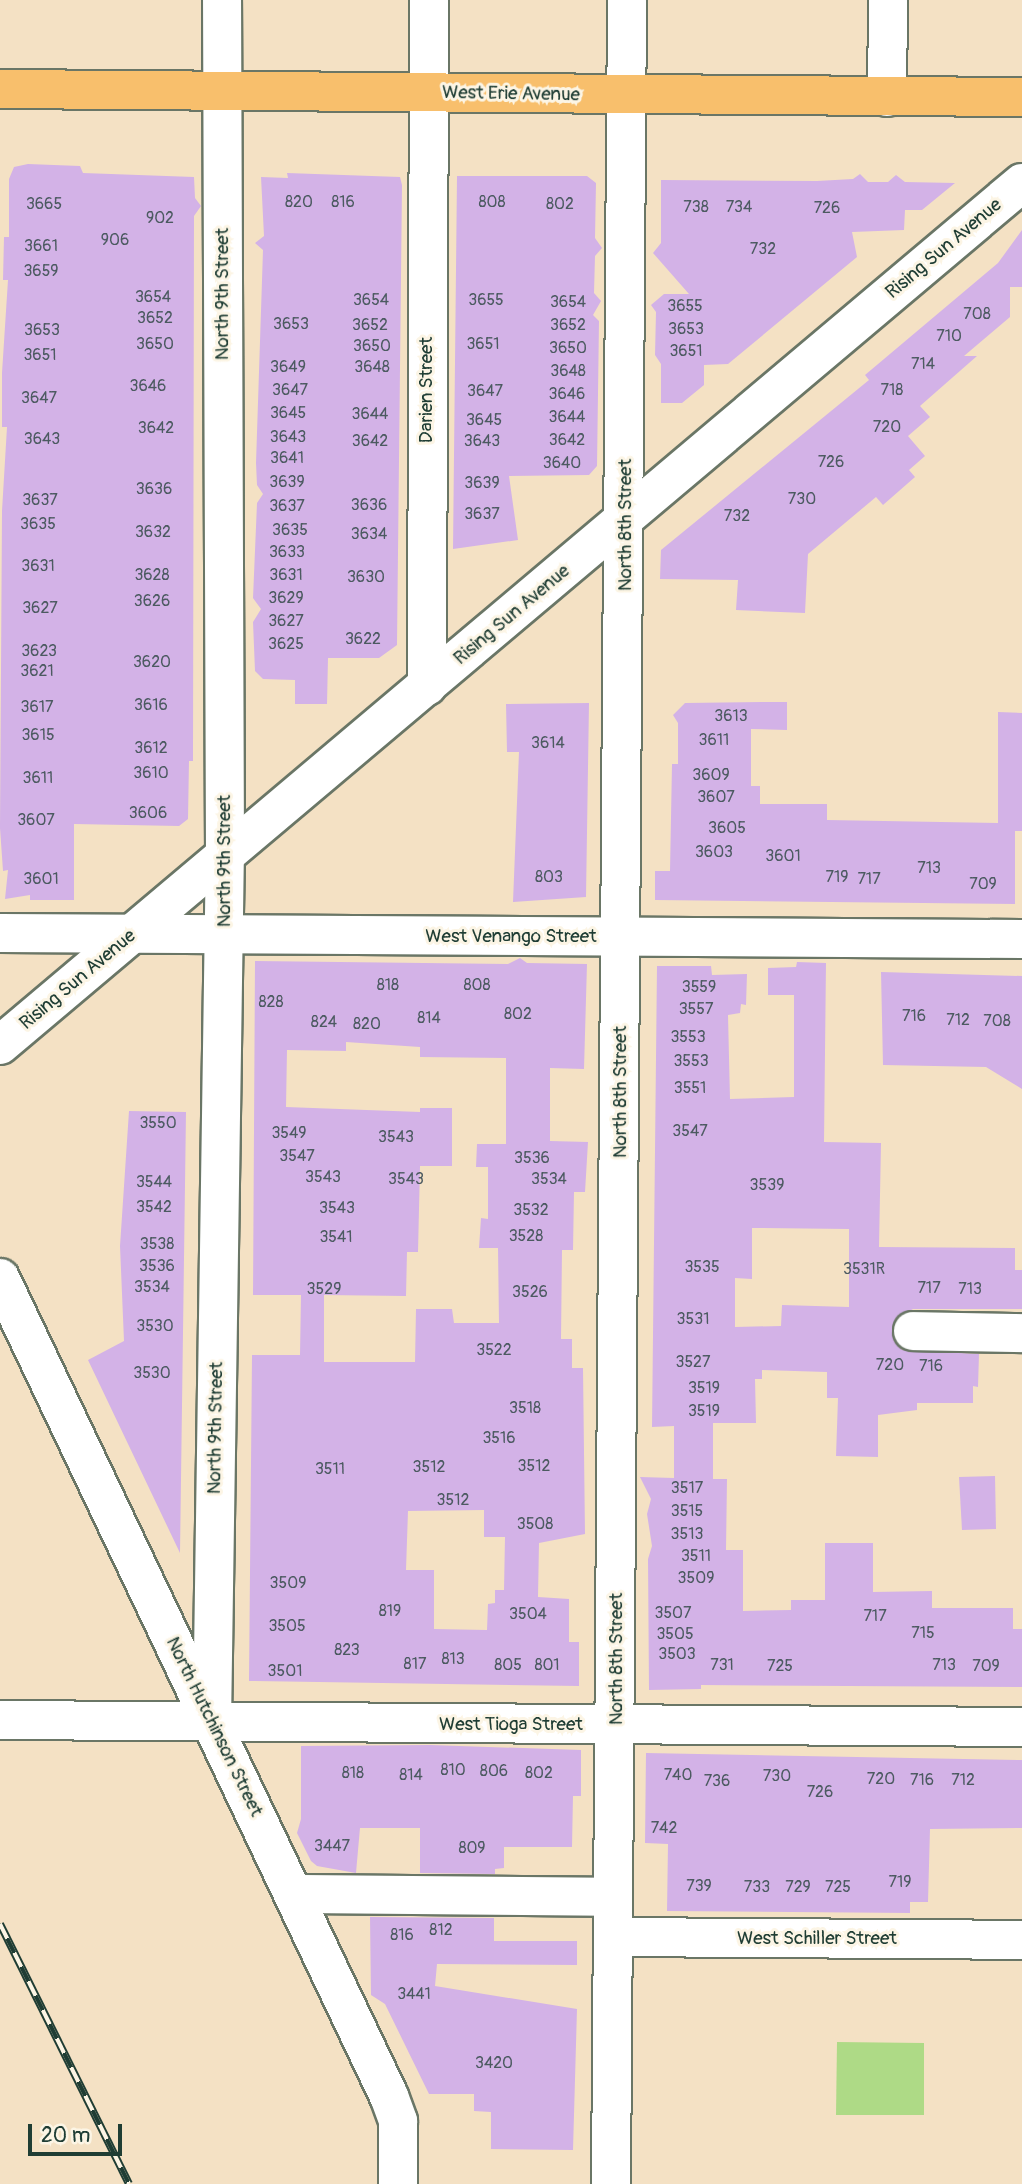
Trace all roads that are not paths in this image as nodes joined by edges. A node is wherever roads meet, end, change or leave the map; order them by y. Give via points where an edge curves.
1 (222, 0) edge
2 (429, 0) edge
3 (627, 0) edge
4 (888, 0) edge
5 (0, 89) edge
6 (222, 92) junction
7 (428, 93) junction
8 (625, 95) junction
9 (887, 97) junction
10 (1022, 97) edge
11 (1022, 183) edge
12 (626, 519) junction
13 (427, 686) junction
14 (225, 851) junction
15 (0, 933) edge
16 (131, 935) junction
17 (225, 935) junction
18 (622, 938) junction
19 (1022, 939) edge
20 (0, 1045) edge
21 (0, 1278) edge
22 (913, 1331) dead end
23 (1022, 1333) edge
24 (0, 1720) edge
25 (212, 1723) junction
26 (617, 1726) junction
27 (1022, 1727) edge
28 (294, 1894) junction
29 (613, 1897) junction
30 (612, 1937) junction
31 (1022, 1940) edge
32 (398, 2184) edge
33 (611, 2184) edge

1 - 6 street, North 9th Street
2 - 7 street, Darien Street
3 - 8 street, North 8th Street
4 - 9 street
5 - 6 main road, West Erie Avenue
6 - 7 main road, West Erie Avenue
6 - 14 street, North 9th Street
7 - 8 main road, West Erie Avenue
7 - 13 street, Darien Street
8 - 9 main road, West Erie Avenue
8 - 12 street, North 8th Street
9 - 10 main road, West Erie Avenue
11 - 12 street, Rising Sun Avenue
12 - 13 street, Rising Sun Avenue
12 - 18 street, North 8th Street
13 - 14 street, Rising Sun Avenue
14 - 16 street, Rising Sun Avenue
14 - 17 street, North 9th Street
15 - 16 street, West Venango Street
16 - 17 street, West Venango Street
16 - 20 street, Rising Sun Avenue
17 - 18 street, West Venango Street
17 - 25 street, North 9th Street
18 - 19 street, West Venango Street
18 - 26 street, North 8th Street
21 - 25 street, North Hutchinson Street
22 - 23 street
24 - 25 street, West Tioga Street
25 - 26 street, West Tioga Street
25 - 28 street, North Hutchinson Street
26 - 27 street, West Tioga Street
26 - 29 street, North 8th Street
28 - 29 street
28 - 32 street, North Hutchinson Street via 398,2121
29 - 30 street, North 8th Street
30 - 31 street, West Schiller Street
30 - 33 street, North 8th Street

